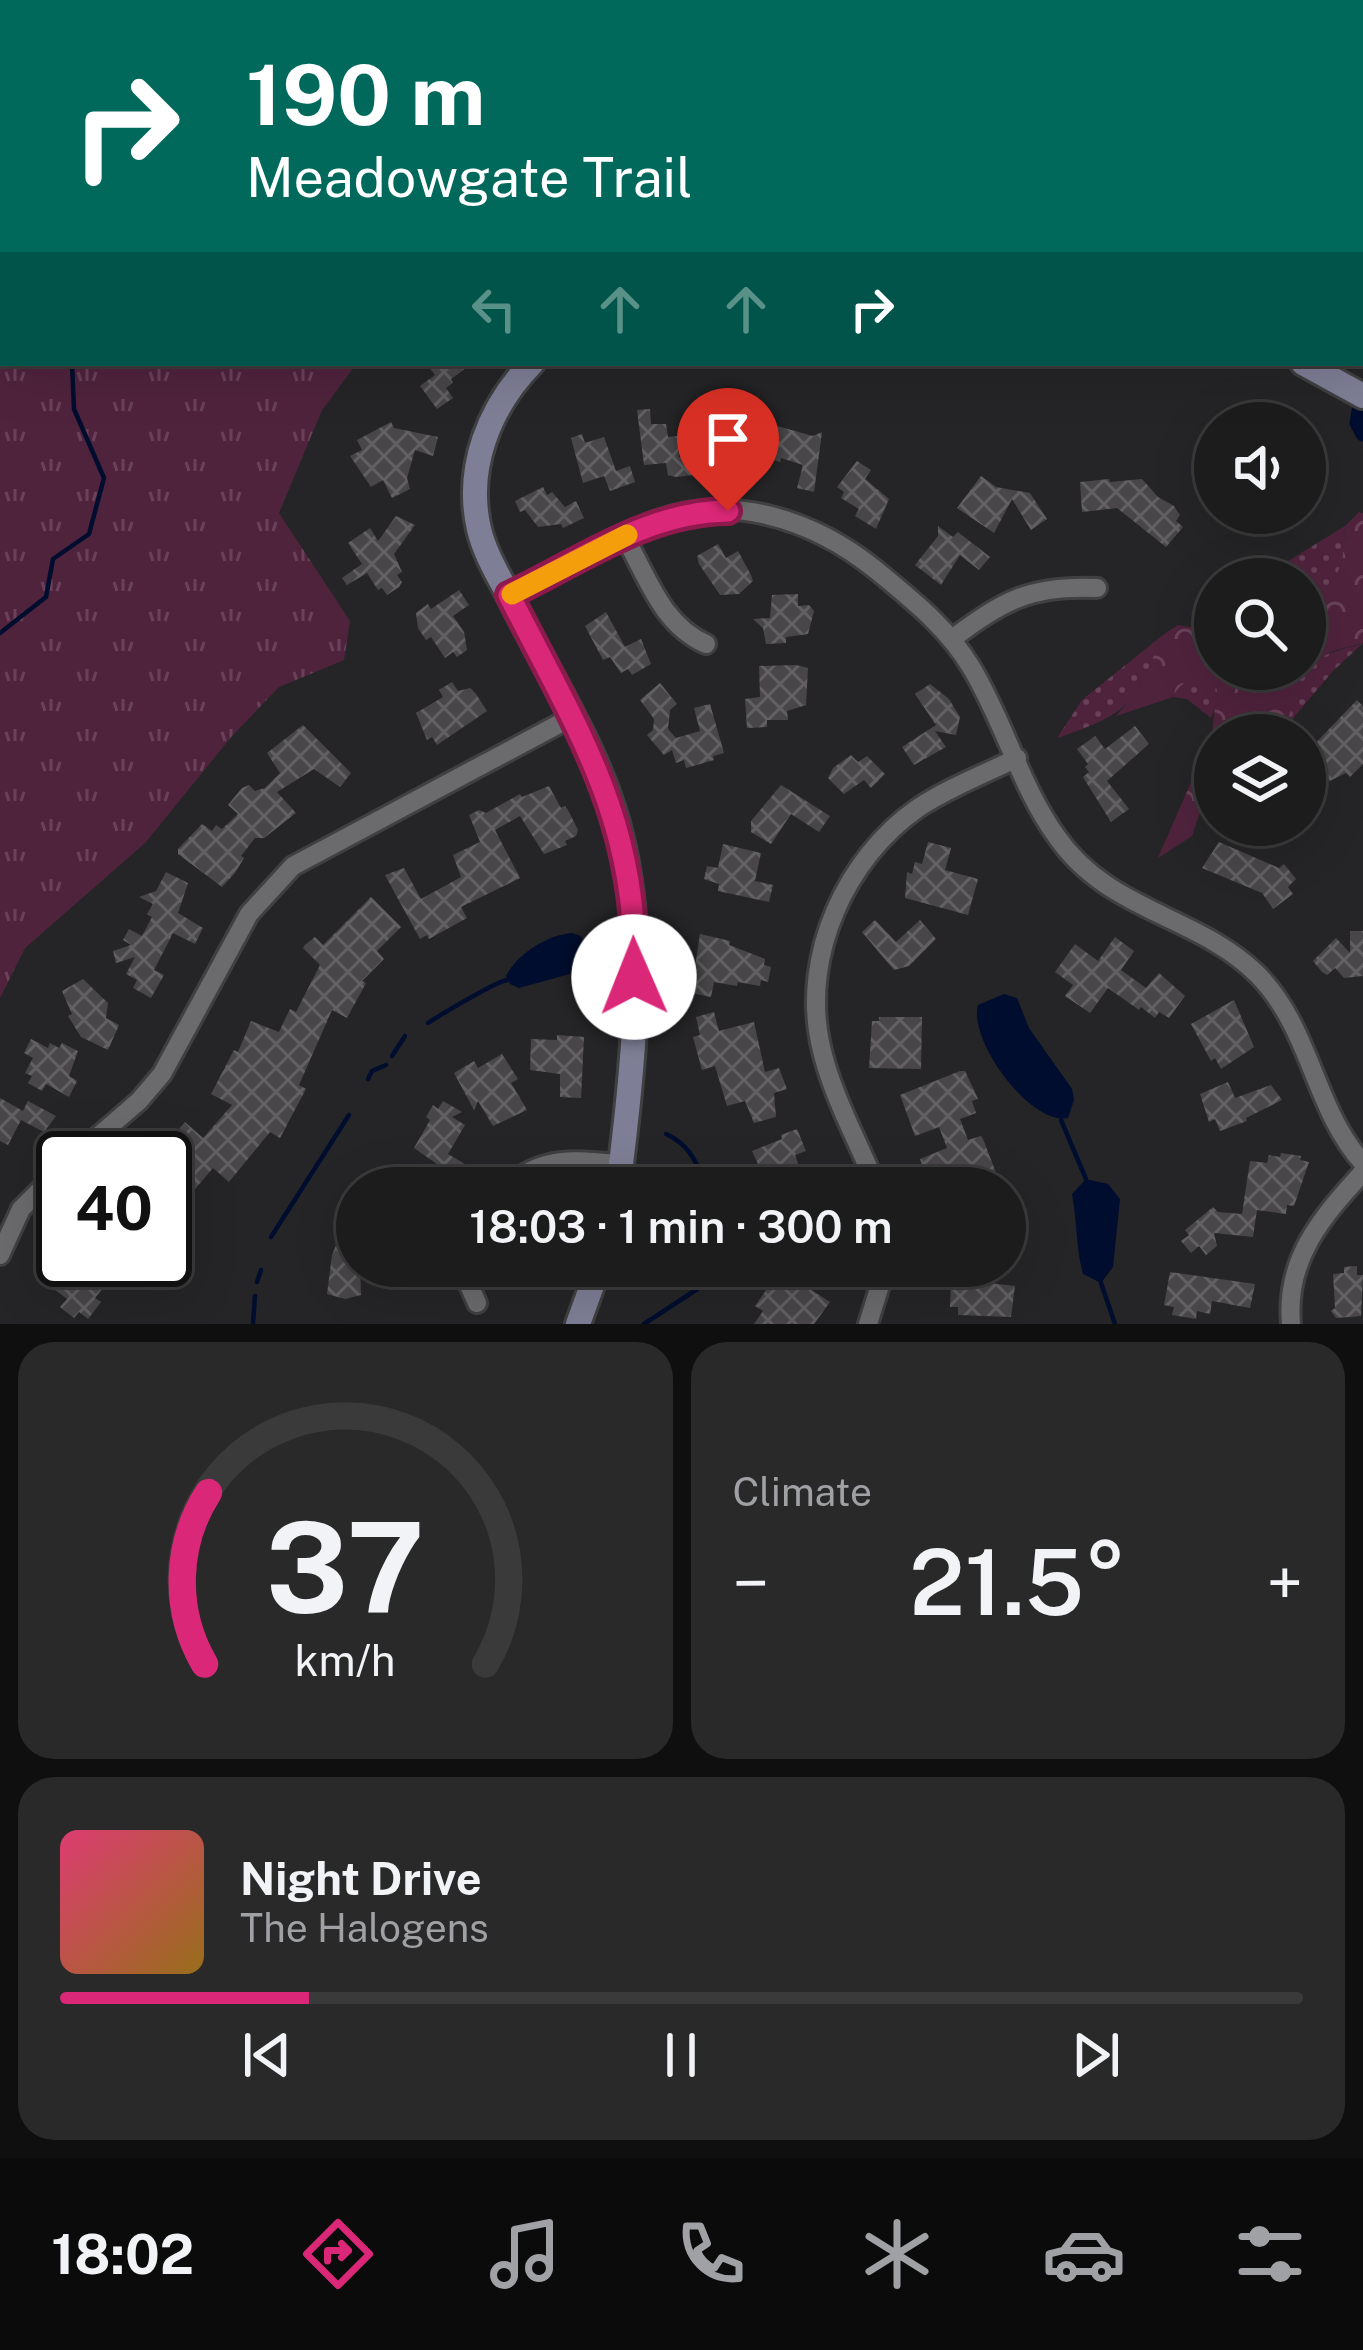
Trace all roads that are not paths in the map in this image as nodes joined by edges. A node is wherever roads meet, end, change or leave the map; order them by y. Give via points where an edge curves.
1 (530, 366) edge
2 (1309, 366) edge
3 (1363, 396) edge
4 (624, 536) junction
5 (1097, 588) dead end
6 (509, 595) junction
7 (952, 639) junction
8 (706, 644) dead end
9 (572, 717) junction
10 (1017, 758) junction
11 (105, 1131) edge
12 (538, 1167) edge
13 (593, 1167) edge
14 (620, 1167) edge
15 (869, 1167) edge
16 (1363, 1168) edge
17 (36, 1194) edge
18 (0, 1255) edge
19 (470, 1287) edge
20 (591, 1287) edge
21 (879, 1287) edge
22 (477, 1303) dead end
23 (578, 1324) edge
24 (868, 1324) edge
25 (1291, 1324) edge

1 - 6 street via 493,417 475,477 480,533
2 - 3 street
4 - 6 street
4 - 7 street via 702,511 796,522 865,561
4 - 8 street via 669,619
5 - 7 street via 1010,598
6 - 9 street
7 - 10 street
9 - 11 street via 293,866 249,914 162,1074
9 - 14 street via 608,795 632,896
10 - 15 street via 937,797 888,833 831,924 817,988 820,1045
10 - 16 street via 1049,825 1080,866 1126,900 1228,951 1269,987
12 - 13 street via 572,1160
16 - 25 street via 1304,1246
17 - 18 street
19 - 22 street
20 - 23 street
21 - 24 street

